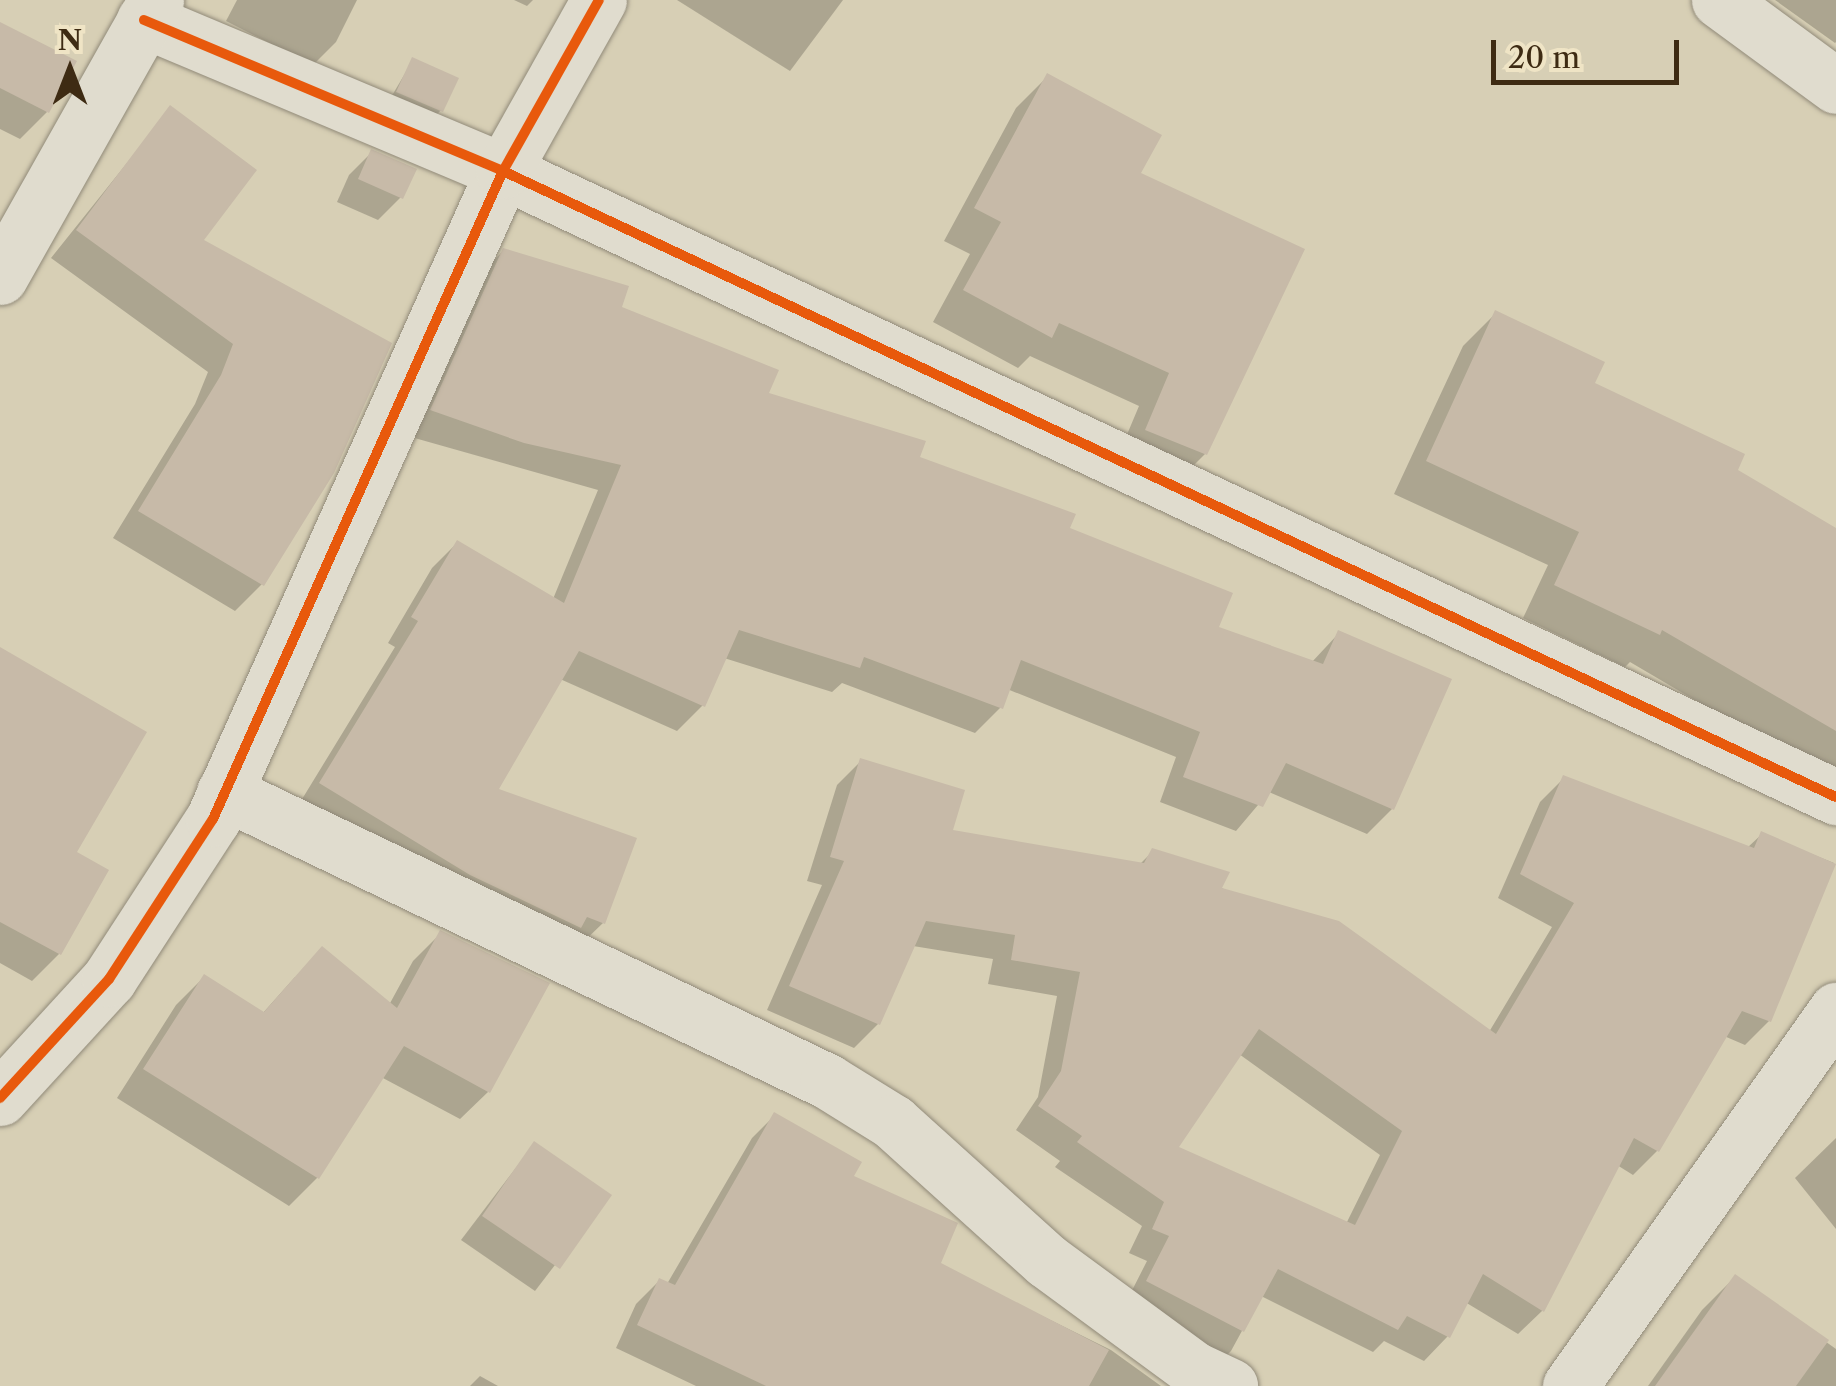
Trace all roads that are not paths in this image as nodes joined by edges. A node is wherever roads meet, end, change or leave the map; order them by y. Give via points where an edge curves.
1 (599, 0) edge
2 (1719, 0) edge
3 (150, 10) edge
4 (1836, 86) edge
5 (502, 170) junction
6 (0, 277) edge
7 (224, 792) junction
8 (1836, 796) edge
9 (1836, 1010) edge
10 (0, 1098) edge
11 (1230, 1386) edge
12 (1570, 1386) edge

1 - 5 street
2 - 4 street
3 - 5 street
3 - 6 street
5 - 7 street
5 - 8 street
7 - 10 street via 109,979
7 - 11 street via 826,1080 893,1122 1048,1261 1194,1368
9 - 12 street

